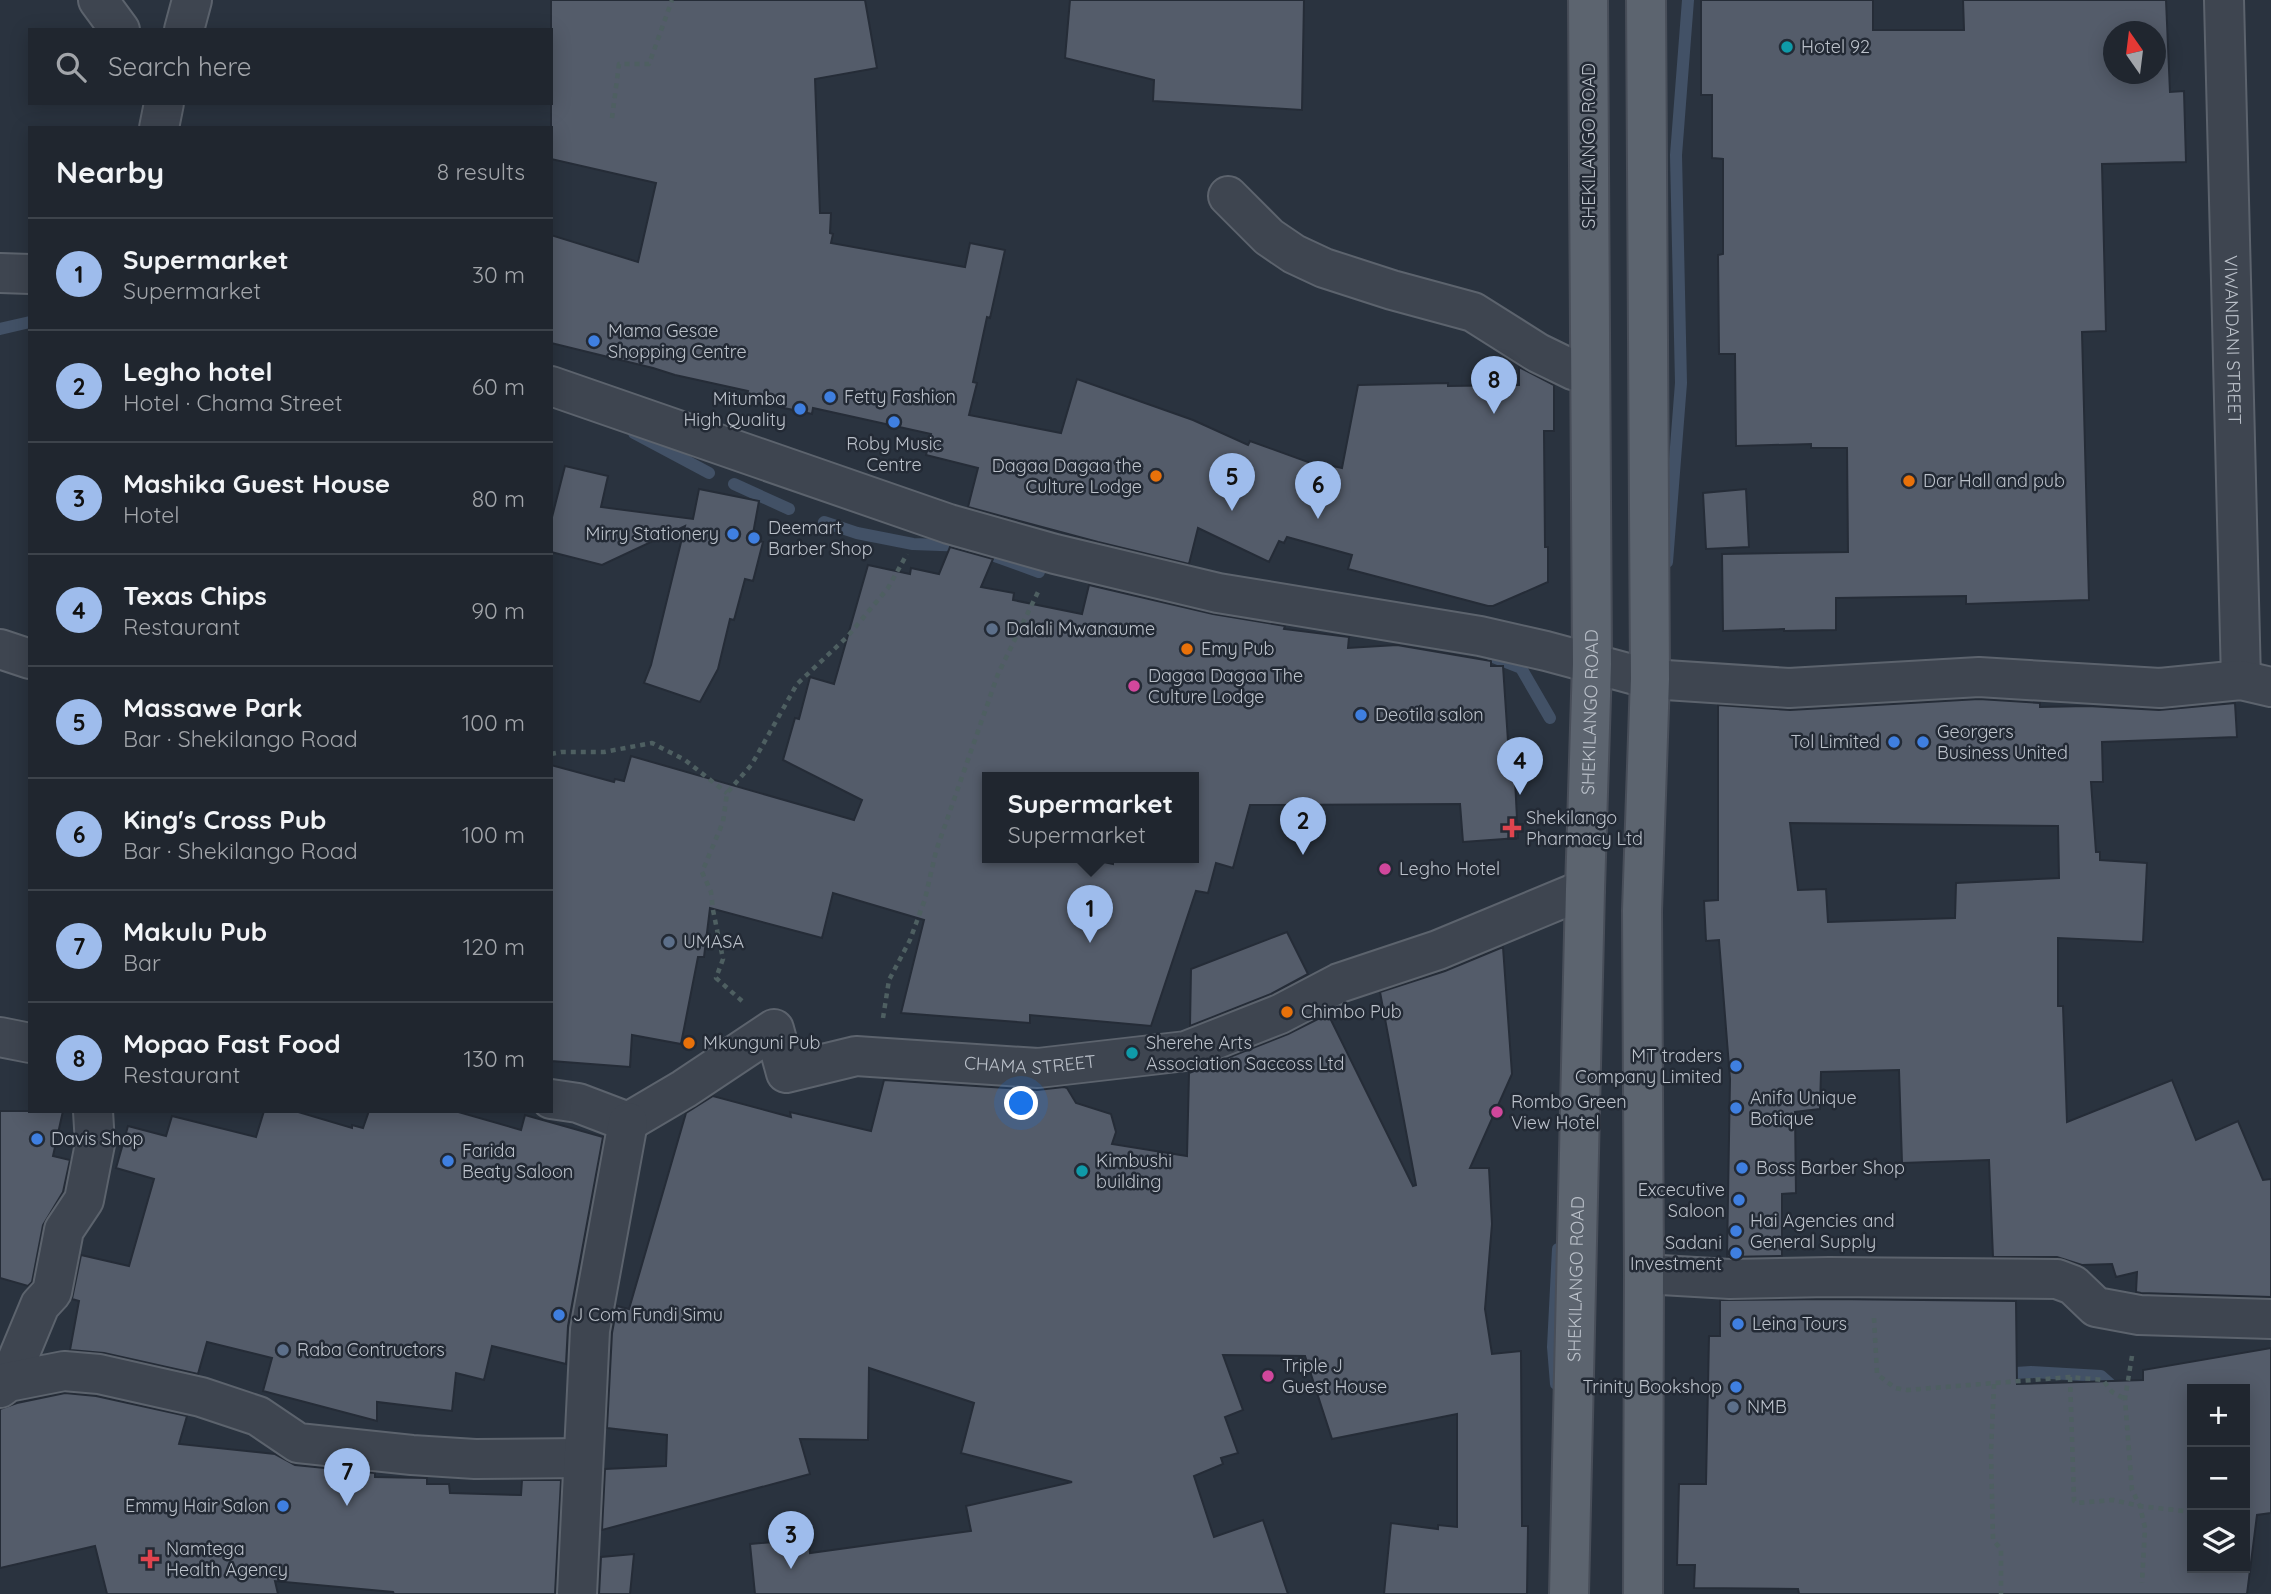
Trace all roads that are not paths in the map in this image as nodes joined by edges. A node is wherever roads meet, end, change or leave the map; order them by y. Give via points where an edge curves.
1 (98, 0) edge
2 (192, 0) edge
3 (1588, 0) edge
4 (1646, 0) edge
5 (2224, 0) edge
6 (119, 28) edge
7 (185, 28) edge
8 (164, 105) edge
9 (159, 126) edge
10 (1228, 195) dead end
11 (0, 274) edge
12 (28, 274) edge
13 (1590, 374) junction
14 (553, 387) edge
15 (0, 649) edge
16 (28, 658) edge
17 (1592, 664) junction
18 (1650, 679) junction
19 (2256, 683) edge
20 (1585, 889) junction
21 (0, 1037) edge
22 (28, 1043) edge
23 (553, 1099) edge
24 (93, 1113) edge
25 (628, 1122) junction
26 (1644, 1275) junction
27 (2271, 1319) edge
28 (4, 1385) edge
29 (583, 1458) junction
30 (577, 1594) edge
31 (1569, 1594) edge
32 (1643, 1594) edge

1 - 6 street
2 - 7 street
3 - 13 main road, SHEKILANGO ROAD
4 - 18 main road
5 - 19 street, VIWANDANI STREET
8 - 9 street
10 - 13 street via 1269,237 1294,254 1324,268 1473,312 1538,353
11 - 12 street
13 - 17 main road, SHEKILANGO ROAD
14 - 17 street via 949,524 1055,554 1218,593 1480,636
15 - 16 street
17 - 18 street
17 - 20 main road, SHEKILANGO ROAD
18 - 19 street via 1789,688 1979,677 2161,688
18 - 26 main road via 1643,911
20 - 25 street, CHAMA STREET via 1438,950 1339,984 1280,1014 1186,1051 1038,1068 856,1056 786,1073 775,1029
20 - 31 main road, SHEKILANGO ROAD
21 - 22 street
23 - 25 street via 578,1103
24 - 28 street via 95,1144 84,1200 64,1230 52,1292 40,1305
25 - 29 street via 590,1330
26 - 27 street via 2057,1279 2073,1285 2096,1307 2139,1315
26 - 32 main road
28 - 29 street via 64,1371 99,1374 201,1397 258,1416 298,1443 475,1459
29 - 30 street

